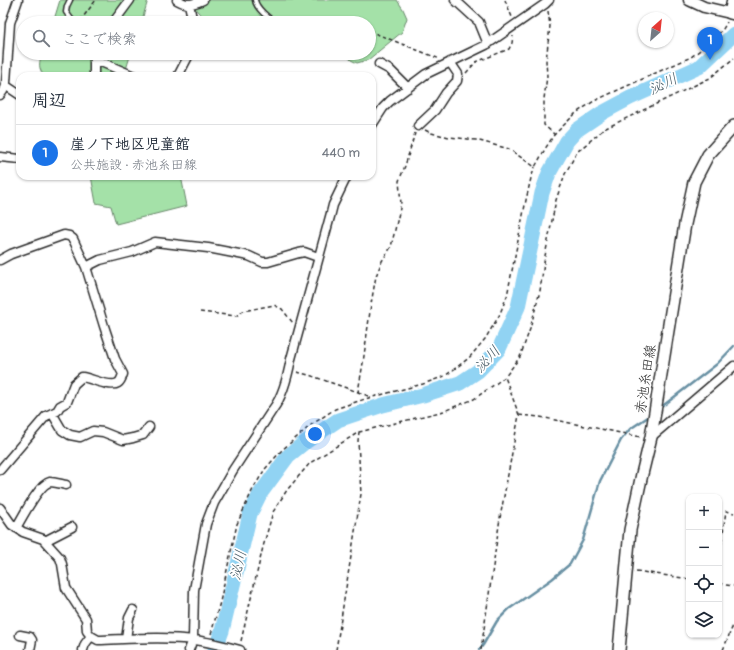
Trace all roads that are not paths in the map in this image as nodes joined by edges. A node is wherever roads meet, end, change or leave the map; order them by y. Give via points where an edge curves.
1 (18, 0) edge
2 (70, 0) edge
3 (130, 0) edge
4 (177, 0) edge
5 (203, 0) edge
6 (255, 0) edge
7 (455, 0) edge
8 (689, 0) edge
9 (733, 0) edge
10 (547, 2) edge
11 (189, 4) junction
12 (732, 14) edge
13 (69, 16) edge
14 (118, 16) edge
15 (192, 16) edge
16 (266, 16) edge
17 (488, 44) junction
18 (94, 60) edge
19 (102, 60) edge
20 (186, 60) edge
21 (450, 62) junction
22 (379, 64) dead end
23 (94, 72) edge
24 (126, 72) edge
25 (180, 72) edge
26 (3, 74) edge
27 (5, 85) junction
28 (408, 88) junction
29 (16, 92) edge
30 (0, 95) edge
31 (376, 119) edge
32 (418, 126) road end
33 (734, 126) edge
34 (0, 157) edge
35 (16, 159) edge
36 (345, 180) edge
37 (318, 257) junction
38 (0, 260) edge
39 (86, 268) junction
40 (734, 366) edge
41 (52, 413) junction
42 (149, 427) dead end
43 (652, 437) junction
44 (0, 470) edge
45 (66, 485) dead end
46 (0, 508) edge
47 (72, 527) dead end
48 (16, 528) junction
49 (45, 541) junction
50 (132, 610) dead end
51 (20, 636) dead end
52 (91, 636) junction
53 (126, 639) junction
54 (193, 639) junction
55 (30, 650) edge
56 (83, 650) edge
57 (189, 650) edge
58 (239, 650) edge
59 (619, 650) edge

1 - 26 street via 10,23
2 - 13 lane via 66,12
3 - 14 street
4 - 11 street
5 - 11 street
6 - 16 lane
7 - 17 street via 478,22
8 - 12 street via 704,8
9 - 12 main road
10 - 17 street
11 - 15 street
17 - 21 street
18 - 23 street
19 - 24 street
20 - 25 street
21 - 28 street via 426,74
21 - 32 street via 458,74 456,81 435,110
22 - 28 street via 390,70
26 - 27 street
27 - 29 street
27 - 30 street
28 - 31 street via 390,101
33 - 43 main road, 赤池糸田線 via 708,155 694,182 678,263
34 - 35 street
36 - 37 street via 333,205
37 - 39 street via 304,252 262,262 235,253 155,242 132,252 100,260
37 - 54 street via 289,370 278,402 233,470 214,503 206,524 194,590
38 - 39 street via 64,235 73,239
39 - 41 street via 104,326 123,374 118,383 112,385 82,377 74,384 67,402
40 - 43 street
41 - 42 street via 62,430 80,437 93,431 124,440 143,435
41 - 44 street via 46,416
43 - 59 main road, 赤池糸田線 via 630,530
45 - 48 street via 50,482 44,485 29,504
46 - 48 street
47 - 49 street
48 - 49 street
49 - 52 street via 60,558 66,588 86,619 87,631
50 - 53 street
51 - 55 street via 30,637
52 - 53 street via 98,640
52 - 56 street
53 - 54 street
54 - 57 street
54 - 58 street

